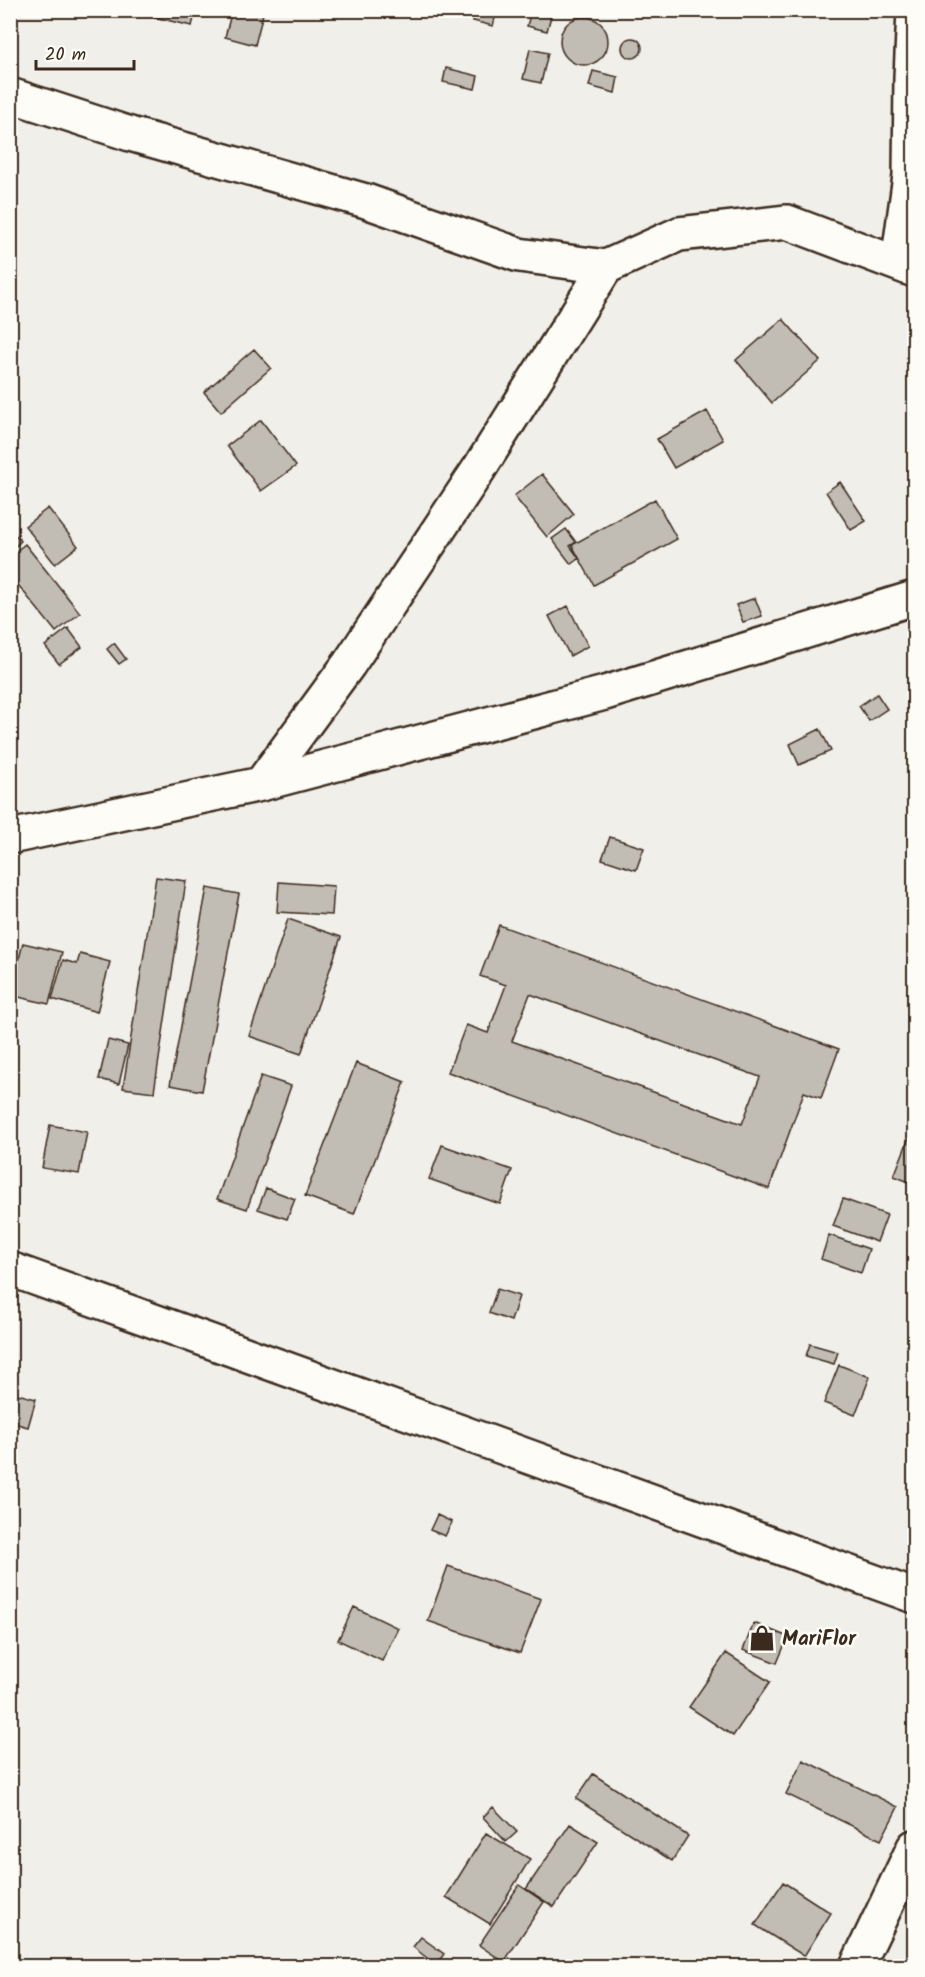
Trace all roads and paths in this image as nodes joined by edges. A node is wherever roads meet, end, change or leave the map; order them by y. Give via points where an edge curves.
1 (914, 10) edge
2 (10, 95) edge
3 (906, 266) edge
4 (606, 267) junction
5 (914, 598) edge
6 (261, 784) junction
7 (10, 837) edge
8 (10, 1269) edge
9 (915, 1596) edge
10 (915, 1847) edge
11 (856, 1966) edge

1 - 3 street
2 - 4 street via 130,134 366,201 519,255
3 - 4 street via 787,222 679,234
4 - 6 street via 349,664
5 - 6 street via 605,693
6 - 7 street
8 - 9 street
10 - 11 street

